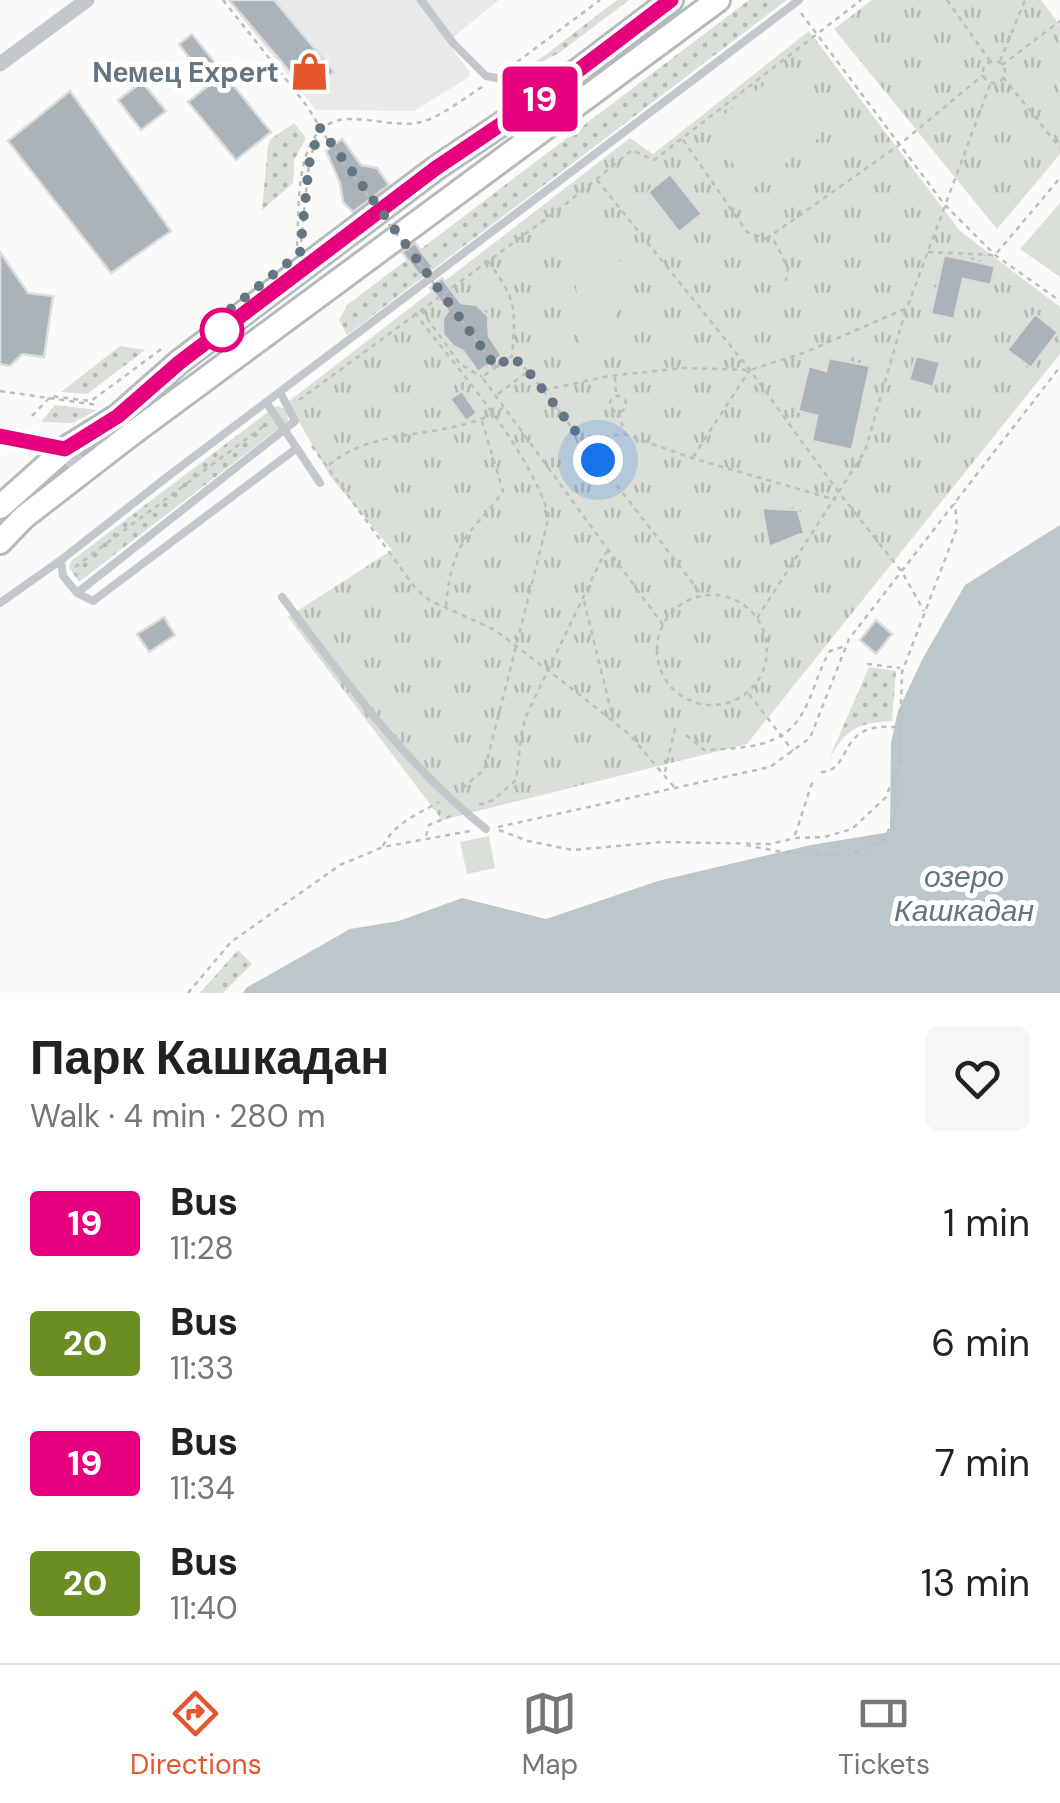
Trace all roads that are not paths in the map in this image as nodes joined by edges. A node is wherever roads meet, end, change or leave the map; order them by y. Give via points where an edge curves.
1 (86, 0) edge
2 (421, 0) edge
3 (671, 0) edge
4 (718, 0) edge
5 (796, 2) edge
6 (0, 64) edge
7 (555, 88) junction
8 (280, 392) junction
9 (266, 402) junction
10 (284, 429) junction
11 (0, 436) edge
12 (297, 448) junction
13 (65, 449) junction
14 (83, 471) junction
15 (320, 482) dead end
16 (0, 507) edge
17 (0, 542) edge
18 (61, 560) junction
19 (77, 593) junction
20 (282, 598) dead end
21 (0, 603) edge
22 (490, 828) road end

1 - 6 street
2 - 7 lane via 486,76
3 - 7 main road
4 - 14 main road
5 - 8 lane
7 - 13 main road via 436,168 118,416
8 - 9 lane
8 - 10 lane via 295,421
9 - 10 lane
9 - 18 lane
10 - 12 lane
10 - 19 lane
11 - 13 street
12 - 15 lane
12 - 19 lane via 93,601
13 - 14 street
13 - 16 main road
14 - 17 main road
18 - 19 lane via 62,576
18 - 21 lane
20 - 22 lane via 387,735 447,797

